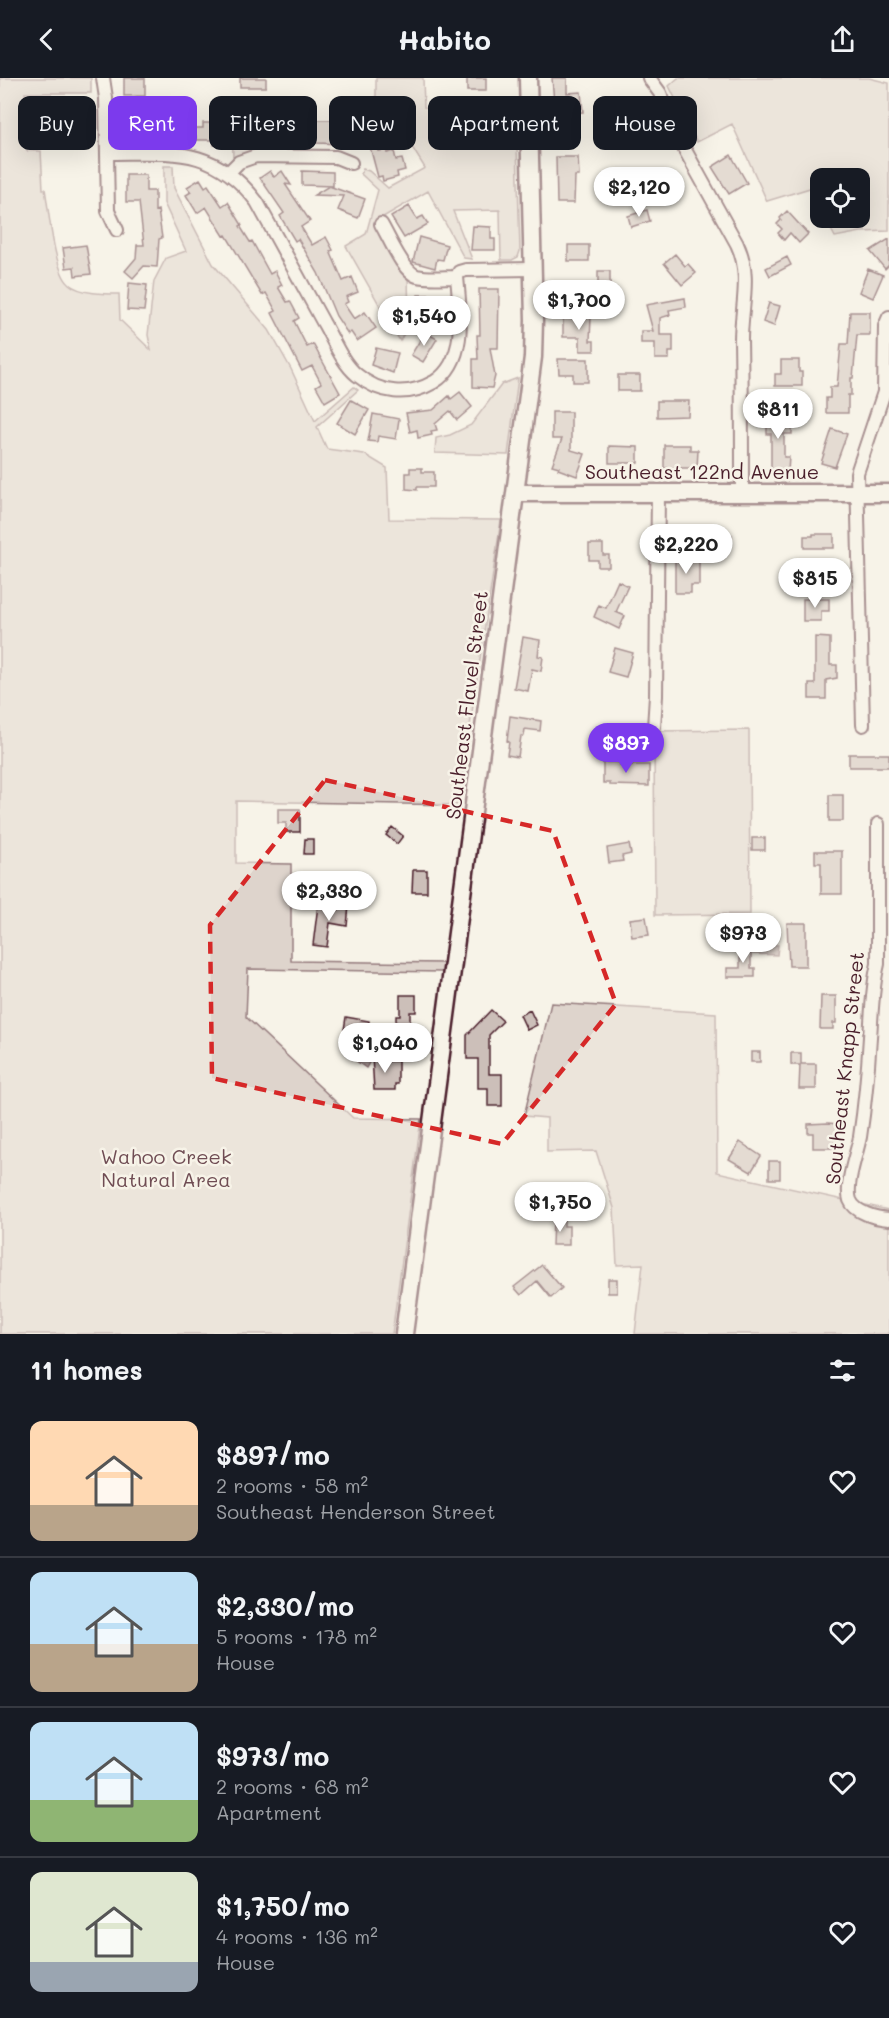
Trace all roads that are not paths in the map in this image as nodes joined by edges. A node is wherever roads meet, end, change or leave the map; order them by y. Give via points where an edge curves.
1 (103, 78) edge
2 (528, 78) edge
3 (649, 78) edge
4 (107, 153) junction
5 (351, 163) dead end
6 (228, 172) junction
7 (381, 224) dead end
8 (117, 230) dead end
9 (532, 269) junction
10 (457, 277) junction
11 (889, 317) edge
12 (515, 493) junction
13 (658, 493) junction
14 (857, 493) junction
15 (742, 494) junction
16 (889, 494) edge
17 (863, 725) dead end
18 (654, 727) dead end
19 (878, 824) dead end
20 (884, 964) edge
21 (889, 1220) edge
22 (404, 1334) edge

1 - 4 street
2 - 9 street, Southeast Flavel Street
3 - 15 street via 744,261
4 - 6 street via 179,154 199,158
4 - 8 street via 108,211
5 - 6 street via 336,157 256,156 239,162
6 - 10 street via 257,202 348,366 373,386 410,392 438,380 453,363 459,342
7 - 10 street via 411,273
9 - 10 street via 466,270
9 - 12 street, Southeast Flavel Street via 534,344
11 - 14 street via 885,326 884,392 860,460
12 - 13 street, Southeast 122nd Avenue
12 - 22 street, Southeast Flavel Street
13 - 15 street, Southeast 122nd Avenue
13 - 18 street
14 - 15 street, Southeast 122nd Avenue
14 - 16 street, Southeast 122nd Avenue
14 - 17 street
19 - 20 street, Southeast Knapp Street
20 - 21 street, Southeast Knapp Street via 874,982 861,1128 849,1192 855,1207

